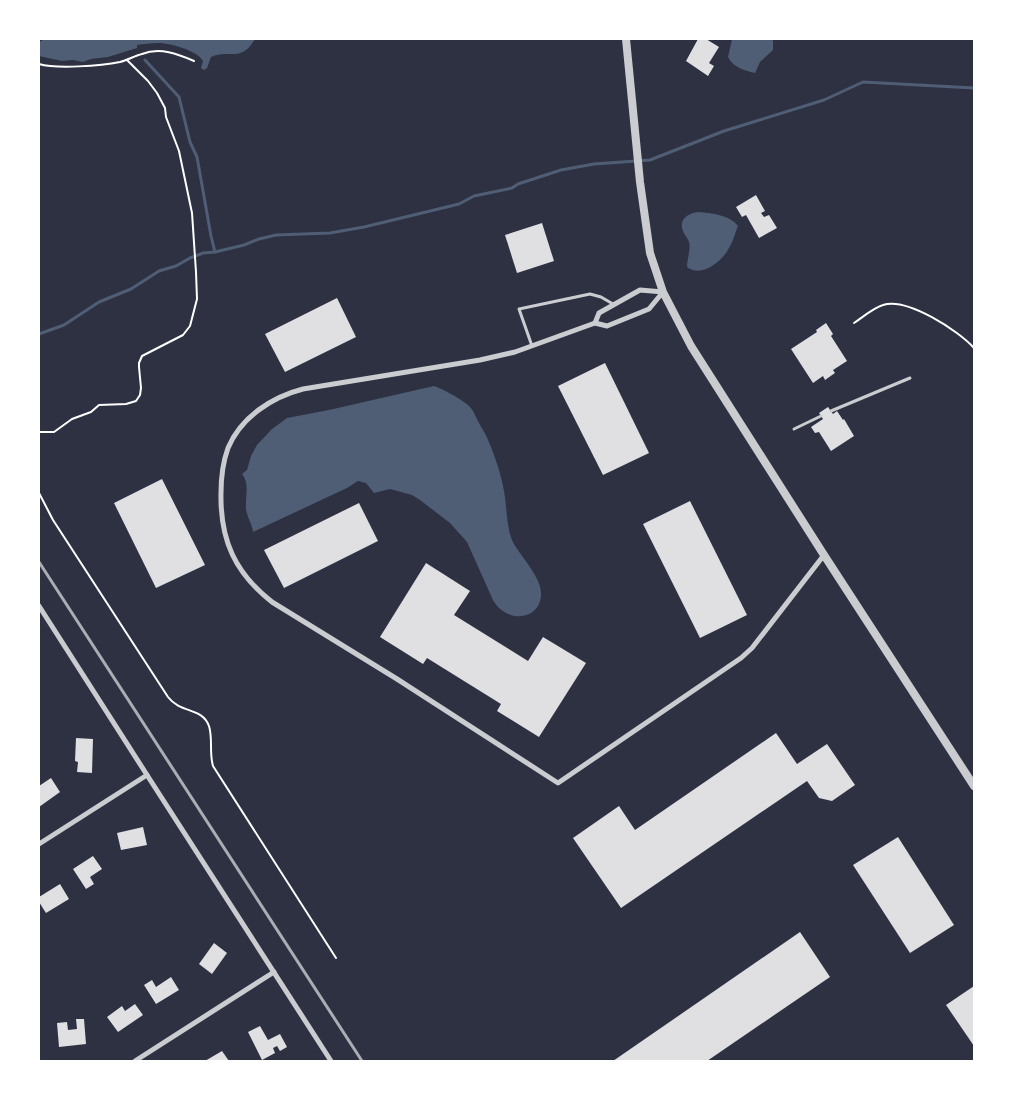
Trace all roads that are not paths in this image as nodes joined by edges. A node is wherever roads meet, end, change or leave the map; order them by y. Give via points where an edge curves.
1 (626, 39) edge
2 (663, 292) junction
3 (613, 304) junction
4 (595, 324) junction
5 (532, 346) junction
6 (910, 378) dead end
7 (831, 411) dead end
8 (821, 416) dead end
9 (794, 429) dead end
10 (824, 555) junction
11 (39, 606) edge
12 (147, 775) junction
13 (974, 786) edge
14 (39, 844) edge
15 (274, 972) junction
16 (135, 1061) edge
17 (331, 1061) edge

1 - 2 street via 650,253
2 - 3 street via 640,290
2 - 4 street via 649,309 607,326
2 - 10 street via 690,346
3 - 4 street via 599,313
3 - 5 lane via 590,294 519,309
4 - 5 street
5 - 10 street via 480,360 303,389 261,408 228,448 221,482 221,521 225,538 248,580 272,602 558,782 741,658
6 - 7 lane
8 - 9 lane
10 - 13 street
11 - 12 street
12 - 14 street
12 - 15 street
15 - 16 street
15 - 17 street

